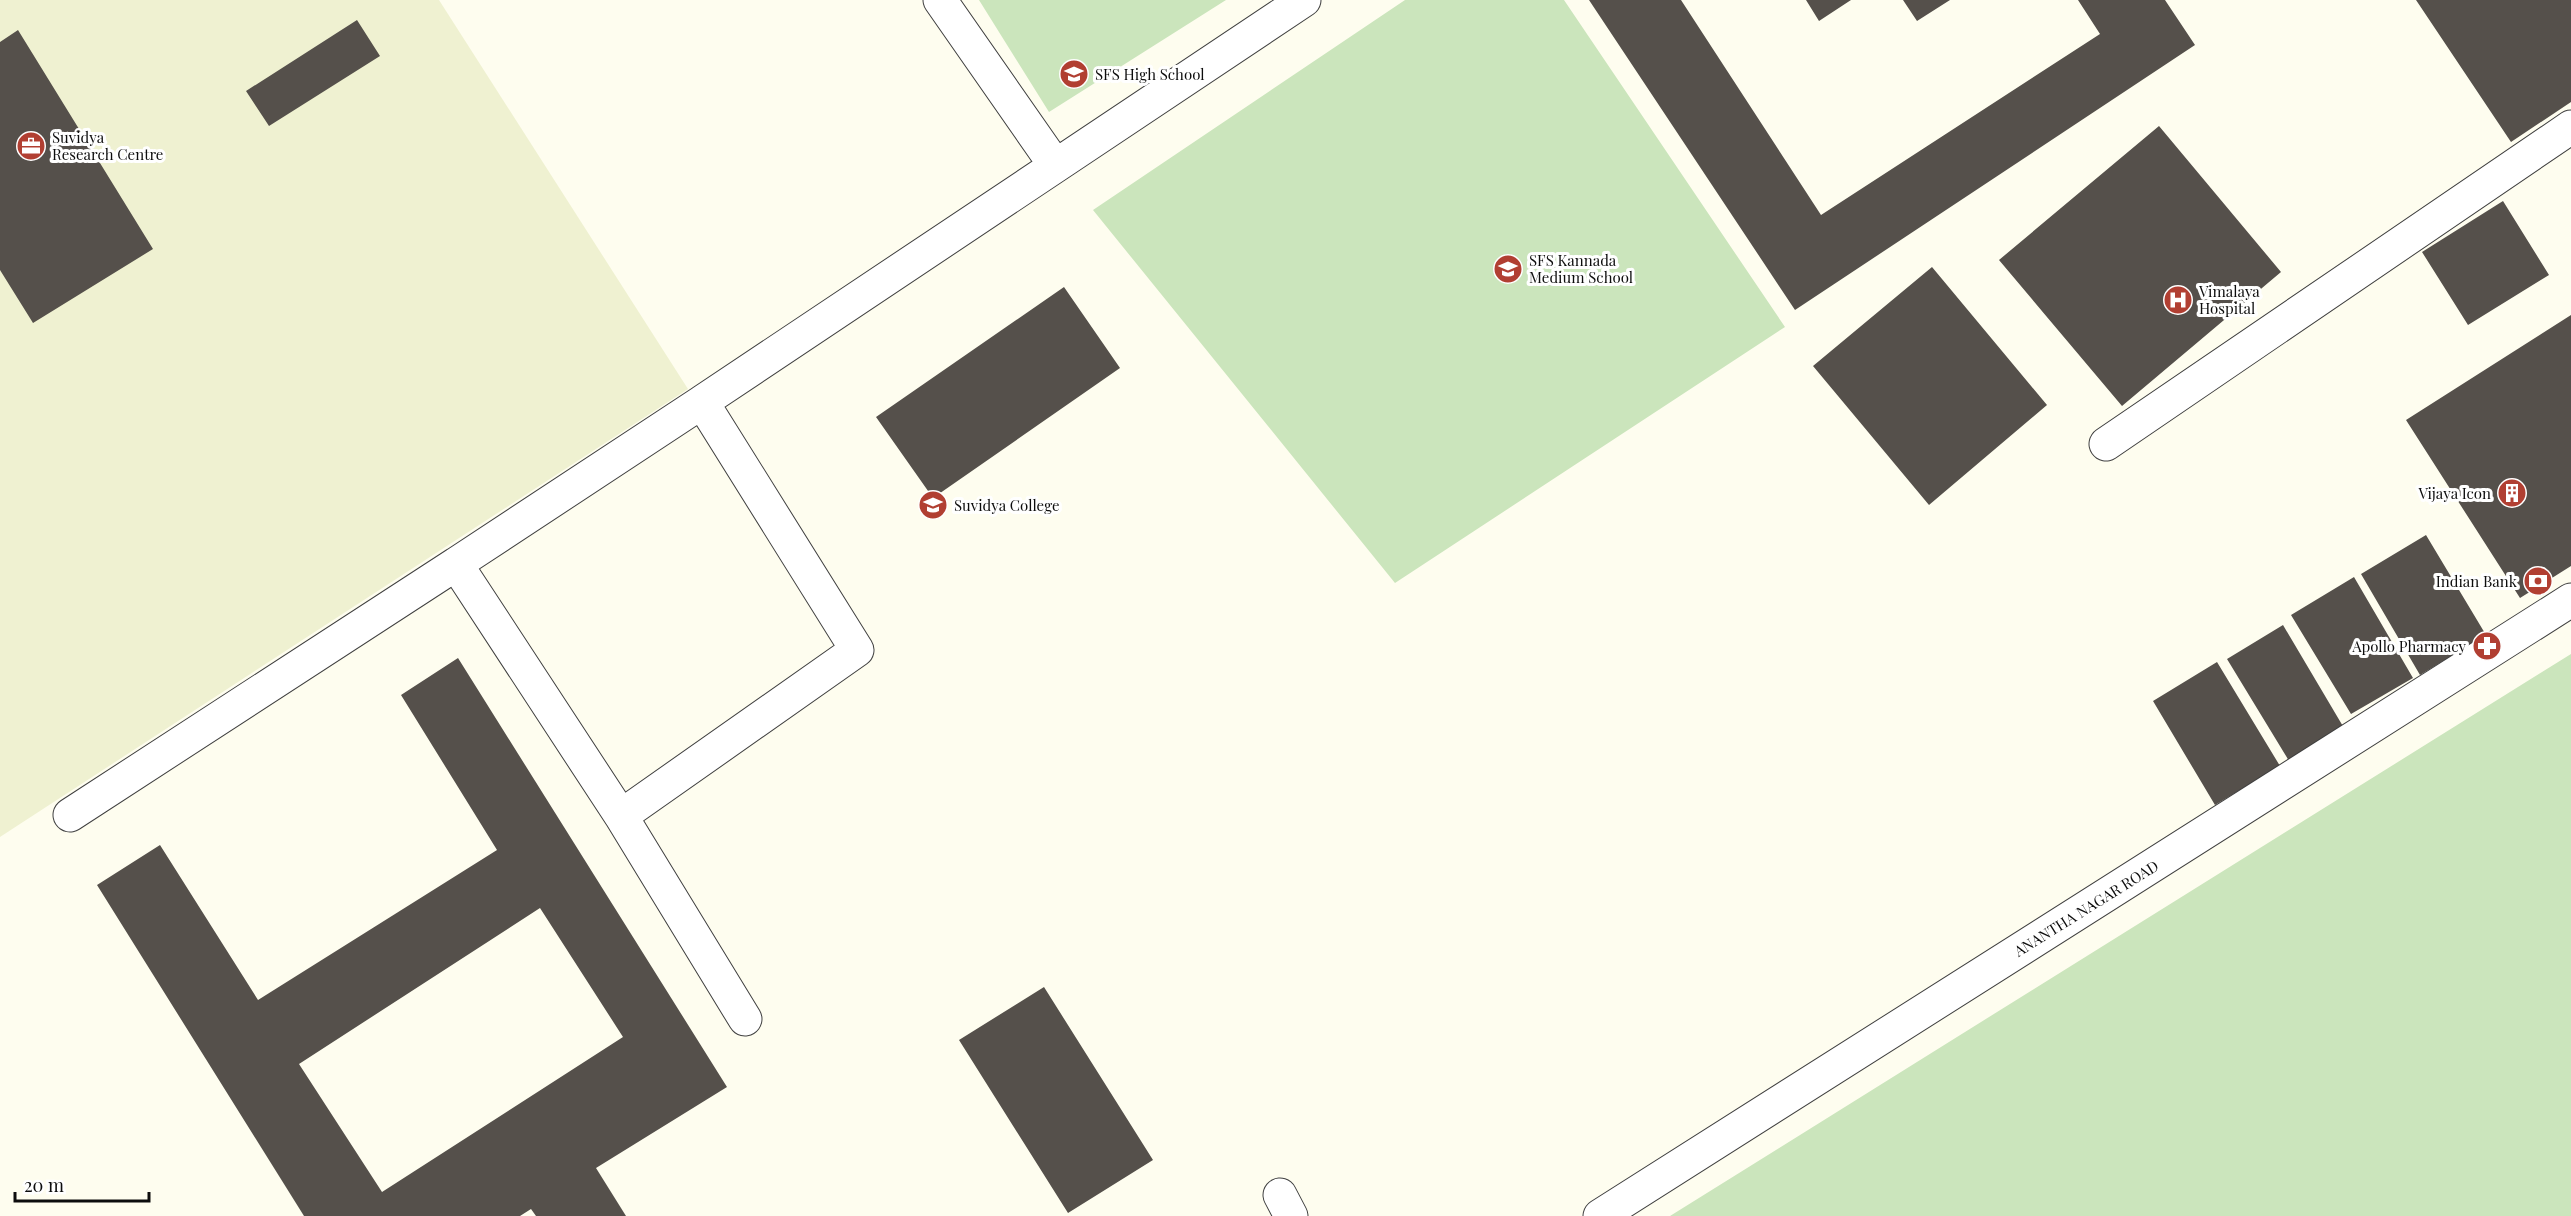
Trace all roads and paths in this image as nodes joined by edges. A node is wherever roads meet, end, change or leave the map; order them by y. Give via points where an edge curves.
1 (940, 0) edge
2 (1304, 0) edge
3 (2571, 127) edge
4 (1055, 165) junction
5 (702, 402) junction
6 (2106, 444) dead end
7 (456, 564) junction
8 (2571, 600) edge
9 (70, 815) dead end
10 (621, 816) junction
11 (745, 1019) dead end
12 (1600, 1216) edge

1 - 4 street
2 - 4 street
3 - 6 street
4 - 5 street
5 - 7 street
5 - 10 street via 857,650
7 - 9 street
7 - 10 street
8 - 12 street, ANANTHA NAGAR ROAD
10 - 11 street

